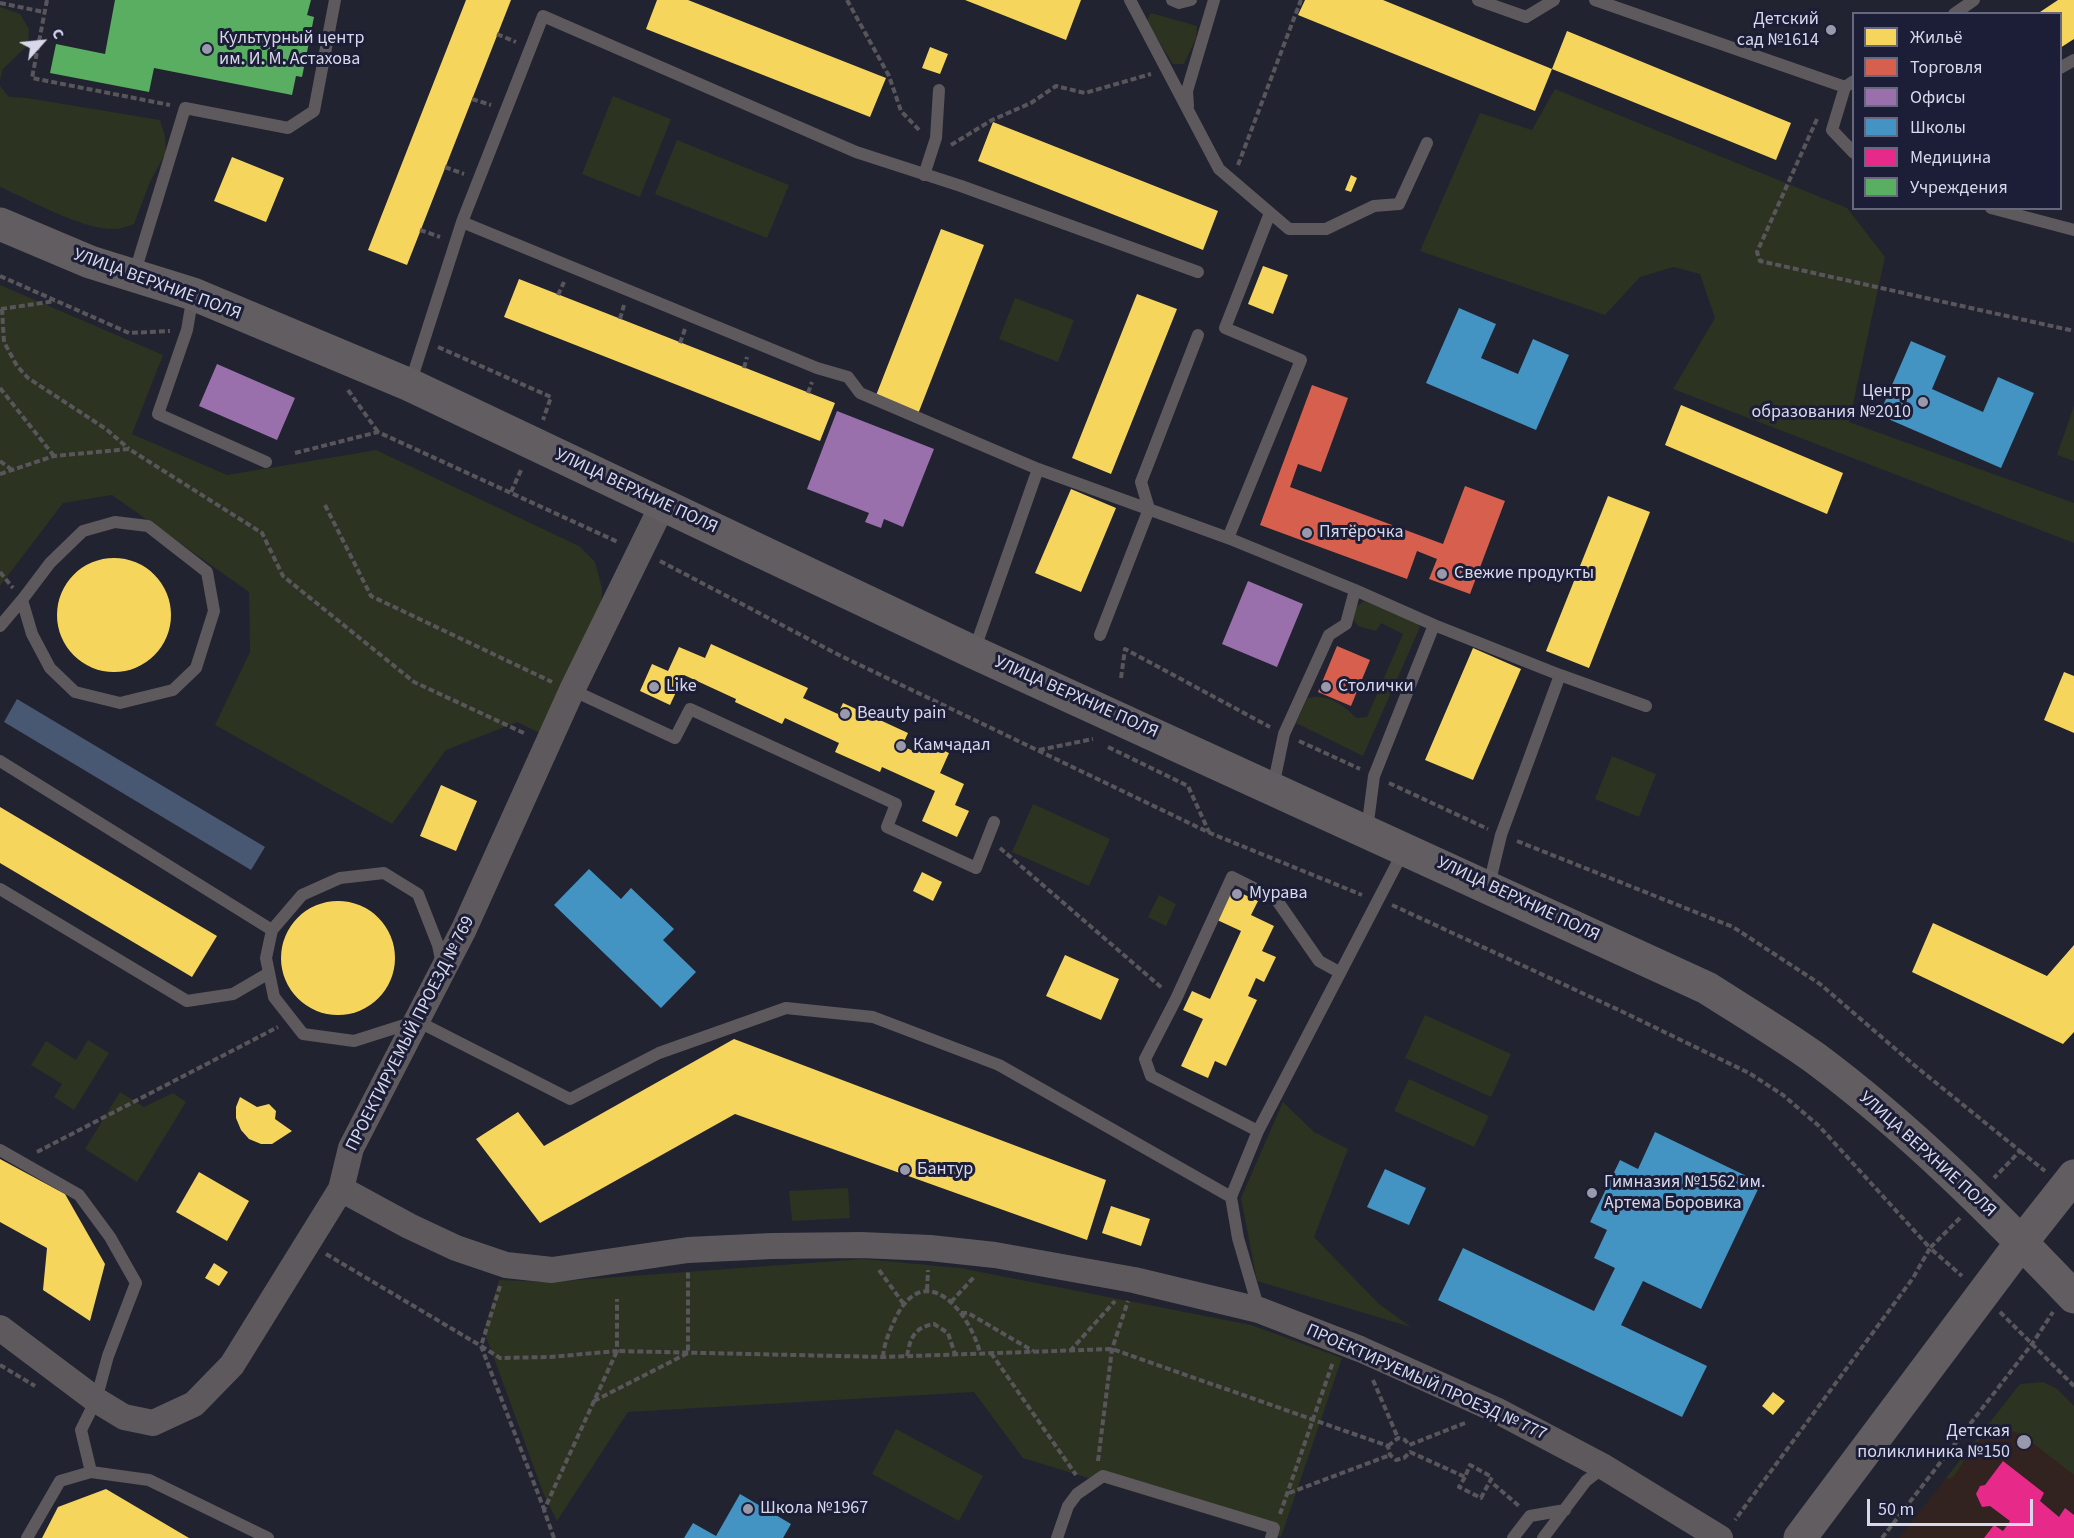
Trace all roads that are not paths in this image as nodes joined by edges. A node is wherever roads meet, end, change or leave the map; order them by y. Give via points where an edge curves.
1 (335, 0) edge
2 (1130, 0) edge
3 (1172, 0) edge
4 (1191, 0) edge
5 (1214, 0) edge
6 (1478, 0) edge
7 (1554, 0) edge
8 (1595, 0) edge
9 (1974, 0) edge
10 (1957, 12) edge
11 (1849, 84) edge
12 (939, 90) dead end
13 (1189, 112) junction
14 (1427, 143) dead end
15 (1852, 151) edge
16 (924, 175) junction
17 (1999, 210) edge
18 (1270, 213) junction
19 (462, 222) junction
20 (0, 224) edge
21 (2074, 230) edge
22 (1198, 272) dead end
23 (134, 277) junction
24 (193, 294) junction
25 (1198, 335) dead end
26 (410, 385) junction
27 (266, 462) dead end
28 (1038, 469) junction
29 (663, 504) junction
30 (1149, 509) junction
31 (1228, 538) junction
32 (1355, 590) junction
33 (22, 600) junction
34 (1434, 625) junction
35 (0, 626) edge
36 (1100, 635) dead end
37 (974, 652) junction
38 (1560, 675) junction
39 (572, 690) junction
40 (1646, 706) dead end
41 (0, 761) edge
42 (1273, 788) junction
43 (994, 822) dead end
44 (1367, 831) junction
45 (1405, 848) junction
46 (1488, 886) junction
47 (0, 889) edge
48 (272, 930) junction
49 (443, 971) junction
50 (1339, 972) junction
51 (269, 973) junction
52 (417, 1021) junction
53 (1258, 1131) junction
54 (0, 1150) edge
55 (2074, 1176) edge
56 (341, 1189) junction
57 (1231, 1197) junction
58 (2021, 1243) junction
59 (2071, 1294) edge
60 (1259, 1310) junction
61 (0, 1328) edge
62 (96, 1400) junction
63 (1604, 1467) junction
64 (91, 1472) junction
65 (1565, 1510) junction
66 (1273, 1533) edge
67 (1725, 1533) edge
68 (27, 1538) edge
69 (268, 1538) edge
70 (1057, 1538) edge
71 (1513, 1538) edge
72 (1543, 1538) edge
73 (1800, 1538) edge

1 - 23 lane via 314,111 288,128 185,108
2 - 13 lane
3 - 4 lane
5 - 13 lane via 1187,91
6 - 7 lane via 1526,17
8 - 11 lane
9 - 10 lane
11 - 15 lane via 1832,130
12 - 16 lane via 934,146
13 - 18 lane via 1219,169
14 - 18 lane via 1399,204 1374,206 1326,229 1289,229
16 - 19 lane via 856,152 543,16
16 - 22 lane
17 - 21 lane
18 - 31 lane via 1226,328 1301,360
19 - 26 lane
19 - 28 lane via 817,368 848,377 860,393
20 - 23 main road, УЛИЦА ВЕРХНИЕ ПОЛЯ
23 - 24 main road, УЛИЦА ВЕРХНИЕ ПОЛЯ
24 - 26 main road, УЛИЦА ВЕРХНИЕ ПОЛЯ
24 - 27 lane via 187,330 158,414
25 - 30 lane via 1141,482
26 - 29 main road, УЛИЦА ВЕРХНИЕ ПОЛЯ
28 - 30 lane
28 - 37 lane
29 - 37 main road, УЛИЦА ВЕРХНИЕ ПОЛЯ
29 - 39 street, ПРОЕКТИРУЕМЫЙ ПРОЕЗД № 769
30 - 31 lane
30 - 36 lane
31 - 32 lane
32 - 34 lane
32 - 42 lane via 1346,624 1329,635 1284,734
33 - 33 lane via 50,563 82,531 115,522 147,526 207,572 214,611 196,668 173,690 120,703 75,692 50,668 32,634
33 - 35 lane
34 - 38 lane
34 - 44 lane via 1374,776
37 - 42 main road, УЛИЦА ВЕРХНИЕ ПОЛЯ
38 - 40 lane
38 - 46 lane via 1502,835
39 - 43 lane via 675,738 690,709 896,804 887,827 976,867
39 - 49 street, ПРОЕКТИРУЕМЫЙ ПРОЕЗД № 769
41 - 48 lane
42 - 44 main road, УЛИЦА ВЕРХНИЕ ПОЛЯ
44 - 45 main road, УЛИЦА ВЕРХНИЕ ПОЛЯ
45 - 46 main road, УЛИЦА ВЕРХНИЕ ПОЛЯ
45 - 50 lane
46 - 58 main road, УЛИЦА ВЕРХНИЕ ПОЛЯ via 1707,988 1790,1041 1880,1110 1979,1199
47 - 51 lane via 187,1001 233,994
48 - 49 lane via 302,895 340,878 384,873 418,894 438,945
48 - 51 lane via 266,958
49 - 52 street, ПРОЕКТИРУЕМЫЙ ПРОЕЗД № 769
50 - 53 lane
50 - 53 lane via 1319,961 1276,898 1232,877 1145,1059 1151,1076
51 - 52 lane via 274,997 303,1035 354,1041
52 - 56 street, ПРОЕКТИРУЕМЫЙ ПРОЕЗД № 769 via 351,1148
52 - 57 lane via 570,1099 659,1053 786,1008 873,1017 999,1065
53 - 57 lane
54 - 62 lane via 79,1195 110,1237 136,1283
55 - 58 main road
56 - 60 street, ПРОЕКТИРУЕМЫЙ ПРОЕЗД № 777 via 447,1244 506,1265 552,1270 688,1250 861,1245 930,1248 995,1255 1134,1280
56 - 62 street, ПРОЕКТИРУЕМЫЙ ПРОЕЗД № 769 via 232,1365 194,1404 153,1423 124,1417
57 - 60 lane via 1238,1238
58 - 59 main road, УЛИЦА ВЕРХНИЕ ПОЛЯ
58 - 73 main road
60 - 63 street, ПРОЕКТИРУЕМЫЙ ПРОЕЗД № 777 via 1350,1345 1496,1410
61 - 62 street, ПРОЕКТИРУЕМЫЙ ПРОЕЗД № 769
62 - 64 lane via 81,1430
63 - 65 lane via 1587,1481
63 - 67 street, ПРОЕКТИРУЕМЫЙ ПРОЕЗД № 777
64 - 68 lane via 60,1480
64 - 69 lane via 149,1480
65 - 71 lane via 1530,1515
65 - 72 lane
66 - 70 lane via 1103,1476 1080,1490 1068,1506

